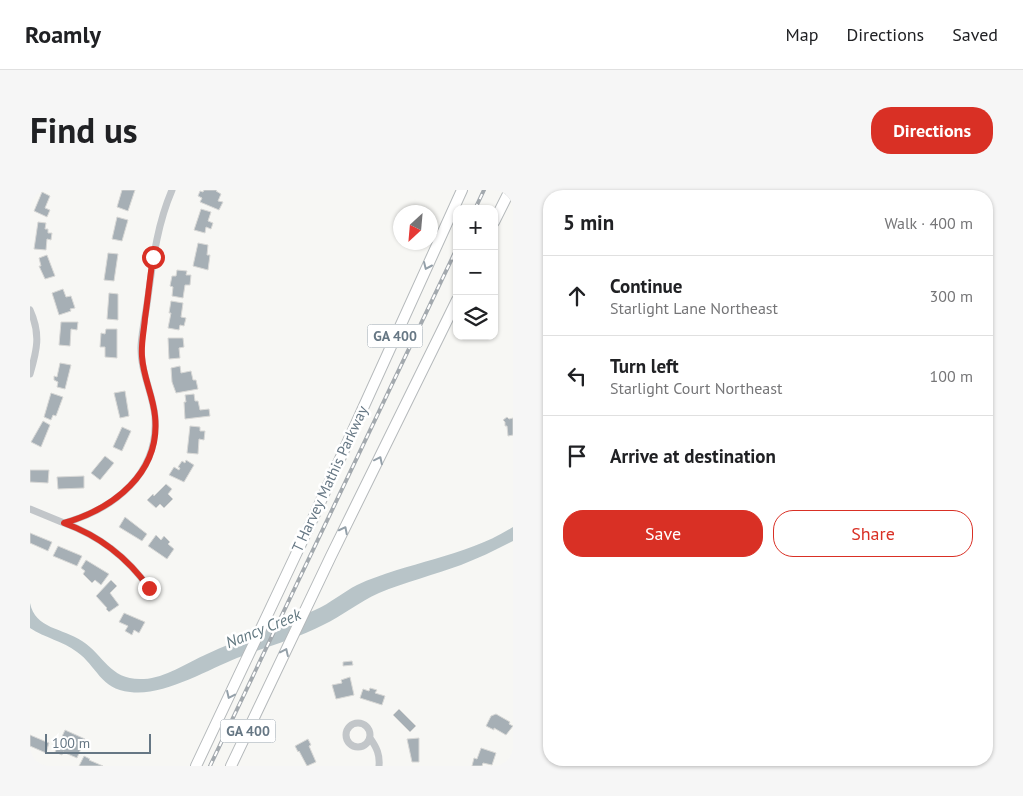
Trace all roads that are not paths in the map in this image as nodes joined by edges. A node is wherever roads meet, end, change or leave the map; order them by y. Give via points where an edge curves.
1 (172, 190) edge
2 (462, 190) edge
3 (510, 190) edge
4 (498, 214) edge
5 (453, 308) edge
6 (30, 310) edge
7 (30, 374) edge
8 (30, 509) edge
9 (64, 523) junction
10 (149, 588) dead end
11 (370, 738) dead end
12 (196, 766) edge
13 (231, 766) edge
14 (379, 766) edge

1 - 9 street via 155,240 142,346 143,369 155,418 149,455 136,480 119,496 93,513
2 -> 12 highway, T Harvey Mathis Parkway / GA 400
3 - 4 highway
13 -> 5 highway, GA 400
6 - 7 street via 38,342
8 - 9 street
9 - 10 street via 89,533 112,548
11 - 14 street via 376,747

